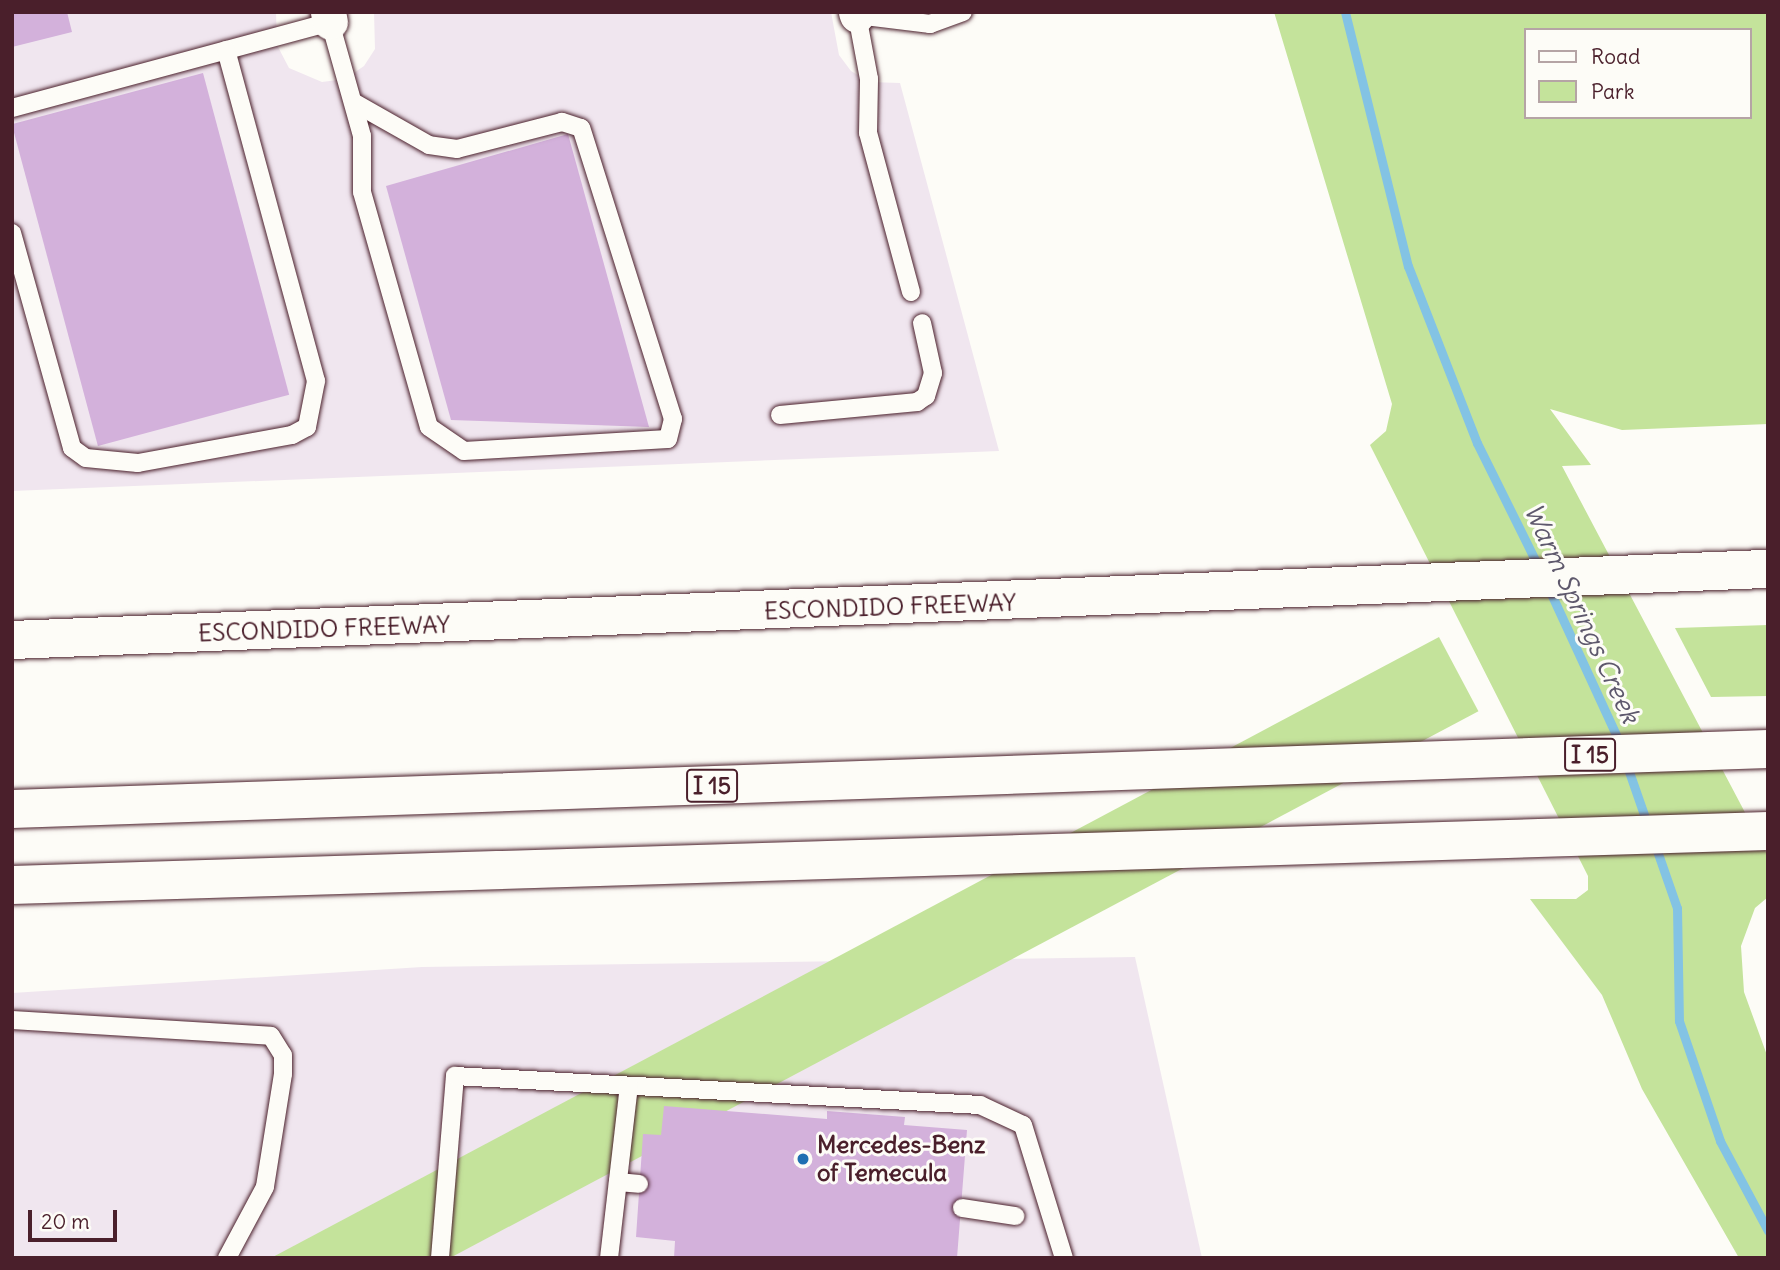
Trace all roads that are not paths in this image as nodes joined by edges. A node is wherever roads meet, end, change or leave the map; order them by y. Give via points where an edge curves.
1 (963, 12) edge
2 (857, 13) edge
3 (329, 17) edge
4 (226, 50) junction
5 (353, 102) junction
6 (12, 108) edge
7 (12, 233) edge
8 (911, 292) dead end
9 (922, 323) dead end
10 (780, 415) dead end
11 (1768, 569) edge
12 (12, 640) edge
13 (1768, 748) edge
14 (12, 809) edge
15 (1768, 831) edge
16 (12, 885) edge
17 (12, 1020) edge
18 (629, 1086) junction
19 (618, 1182) junction
20 (639, 1184) dead end
21 (962, 1208) dead end
22 (1015, 1216) dead end
23 (227, 1258) edge
24 (440, 1258) edge
25 (609, 1258) edge
26 (1065, 1258) edge

1 - 2 lane via 930,24
2 - 8 lane via 869,79 868,133
3 - 4 lane
3 - 5 lane
4 - 6 lane
4 - 7 lane via 316,381 307,427 292,435 138,463 86,458 72,448
5 - 5 lane via 362,136 362,192 429,428 464,451 668,439 674,419 581,128 562,122 457,149 429,145
9 - 10 lane via 933,373 926,396 917,402
11 - 12 highway, ESCONDIDO FREEWAY
13 - 14 highway, I 15
15 - 16 highway
17 - 23 lane via 271,1036 283,1055 283,1074 265,1187
18 - 19 lane
18 - 24 lane via 455,1076
18 - 26 lane via 980,1105 1023,1125
19 - 20 lane
19 - 25 lane
21 - 22 lane

